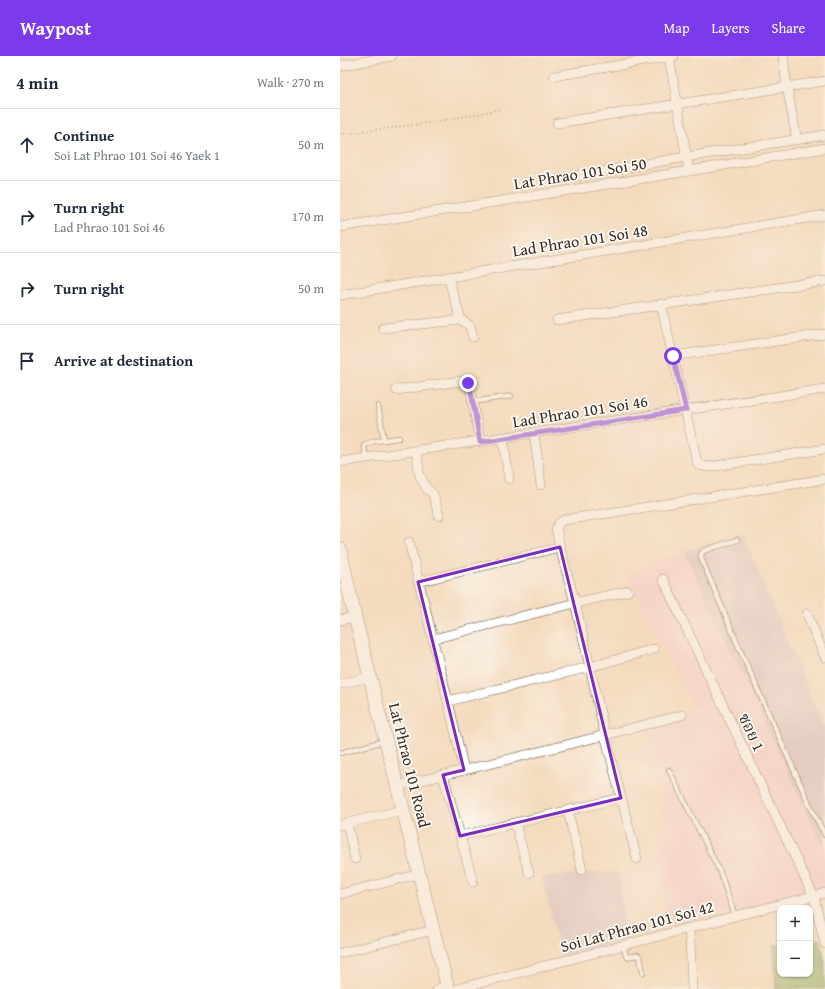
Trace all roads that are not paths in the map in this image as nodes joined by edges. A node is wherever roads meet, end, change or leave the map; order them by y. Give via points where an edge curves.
1 (392, 56) edge
2 (671, 56) edge
3 (783, 56) edge
4 (340, 66) edge
5 (554, 76) dead end
6 (825, 81) edge
7 (787, 86) junction
8 (678, 103) junction
9 (558, 123) dead end
10 (825, 135) edge
11 (797, 140) junction
12 (825, 148) edge
13 (686, 157) junction
14 (689, 171) junction
15 (571, 177) dead end
16 (825, 215) edge
17 (340, 226) edge
18 (448, 277) junction
19 (825, 281) edge
20 (340, 295) edge
21 (662, 304) junction
22 (461, 320) junction
23 (557, 320) dead end
24 (383, 328) dead end
25 (825, 334) edge
26 (473, 337) dead end
27 (673, 356) junction
28 (825, 389) edge
29 (396, 390) dead end
30 (511, 396) dead end
31 (473, 402) junction
32 (378, 406) dead end
33 (686, 410) junction
34 (534, 433) junction
35 (399, 438) dead end
36 (503, 438) junction
37 (384, 440) junction
38 (480, 442) junction
39 (825, 448) edge
40 (416, 451) junction
41 (366, 458) junction
42 (340, 462) edge
43 (509, 479) dead end
44 (825, 479) edge
45 (541, 485) dead end
46 (439, 516) dead end
47 (737, 540) dead end
48 (409, 542) dead end
49 (560, 548) junction
50 (340, 549) edge
51 (342, 564) edge
52 (663, 579) dead end
53 (418, 582) junction
54 (628, 591) dead end
55 (575, 603) junction
56 (807, 614) dead end
57 (355, 617) junction
58 (340, 620) edge
59 (433, 639) junction
60 (654, 649) dead end
61 (825, 657) edge
62 (590, 667) junction
63 (370, 677) junction
64 (340, 684) edge
65 (448, 701) junction
66 (682, 715) dead end
67 (605, 735) junction
68 (386, 741) junction
69 (340, 753) edge
70 (464, 770) junction
71 (669, 770) dead end
72 (443, 775) junction
73 (397, 786) junction
74 (621, 798) junction
75 (403, 810) junction
76 (568, 810) junction
77 (515, 823) junction
78 (344, 824) edge
79 (460, 836) junction
80 (825, 836) edge
81 (355, 859) dead end
82 (637, 859) dead end
83 (582, 870) dead end
84 (529, 873) dead end
85 (419, 874) junction
86 (472, 882) dead end
87 (340, 894) edge
88 (825, 894) edge
89 (814, 897) junction
90 (735, 916) junction
91 (688, 928) junction
92 (433, 930) junction
93 (825, 944) edge
94 (623, 945) junction
95 (340, 953) edge
96 (643, 972) dead end
97 (447, 988) edge
98 (692, 989) edge

1 - 4 street
2 - 5 street
2 - 8 street
3 - 7 street
6 - 7 street
7 - 8 street
7 - 11 street
8 - 9 street
8 - 13 street
10 - 11 street
11 - 13 street
12 - 14 street, Lat Phrao 101 Soi 50
13 - 14 street
13 - 15 street
14 - 17 street, Lat Phrao 101 Soi 50
16 - 18 street, Lad Phrao 101 Soi 48
18 - 20 street, Lad Phrao 101 Soi 48
18 - 22 street
19 - 21 street
21 - 23 street
21 - 27 street
22 - 24 street
22 - 26 street via 470,326
25 - 27 street
27 - 33 street
28 - 33 street, Lad Phrao 101 Soi 46
29 - 31 street via 461,381 470,386
30 - 31 lane
31 - 38 street
32 - 37 lane
33 - 34 street, Lad Phrao 101 Soi 46
33 - 39 street via 699,465 708,467
34 - 36 street, Lad Phrao 101 Soi 46
34 - 45 street
35 - 37 lane
36 - 38 street, Lad Phrao 101 Soi 46
36 - 43 street
37 - 41 lane via 364,446
38 - 40 street, Lad Phrao 101 Soi 46
40 - 41 street, Lad Phrao 101 Soi 46
40 - 46 street via 420,476 433,494
41 - 42 street, Lad Phrao 101 Soi 46
44 - 49 street via 564,520 556,529
47 - 80 lane via 703,552 701,558
48 - 53 street
49 - 53 street
49 - 55 street
50 - 51 street, Lat Phrao 101 Road
51 - 57 street, Lat Phrao 101 Road
52 - 89 street, ซอย 1
53 - 59 street
54 - 55 street
55 - 59 street
55 - 62 street
56 - 61 street
57 - 58 street
57 - 63 street, Lat Phrao 101 Road
59 - 65 street
60 - 62 street
62 - 65 street
62 - 67 street
63 - 64 street
63 - 68 street, Lat Phrao 101 Road
65 - 70 street
66 - 67 street
67 - 70 street
67 - 74 street
68 - 69 lane
68 - 73 street, Lat Phrao 101 Road
70 - 72 street
71 - 90 lane via 720,872
72 - 73 street
72 - 79 street
73 - 75 street, Lat Phrao 101 Road
74 - 76 street
74 - 82 street
75 - 78 street
75 - 85 street, Lat Phrao 101 Road
76 - 77 street
76 - 83 street
77 - 79 street
77 - 84 street
78 - 81 street
79 - 86 street
85 - 87 street
85 - 92 street, Lat Phrao 101 Road
88 - 89 street, Soi Lat Phrao 101 Soi 42
89 - 90 street, Soi Lat Phrao 101 Soi 42
89 - 93 street, ซอย 1
90 - 91 street, Soi Lat Phrao 101 Soi 42
91 - 94 street, Soi Lat Phrao 101 Soi 42
91 - 98 street
92 - 95 street
92 - 97 street, Lat Phrao 101 Road
94 - 96 lane via 627,957 640,956
94 - 97 street, Soi Lat Phrao 101 Soi 42

